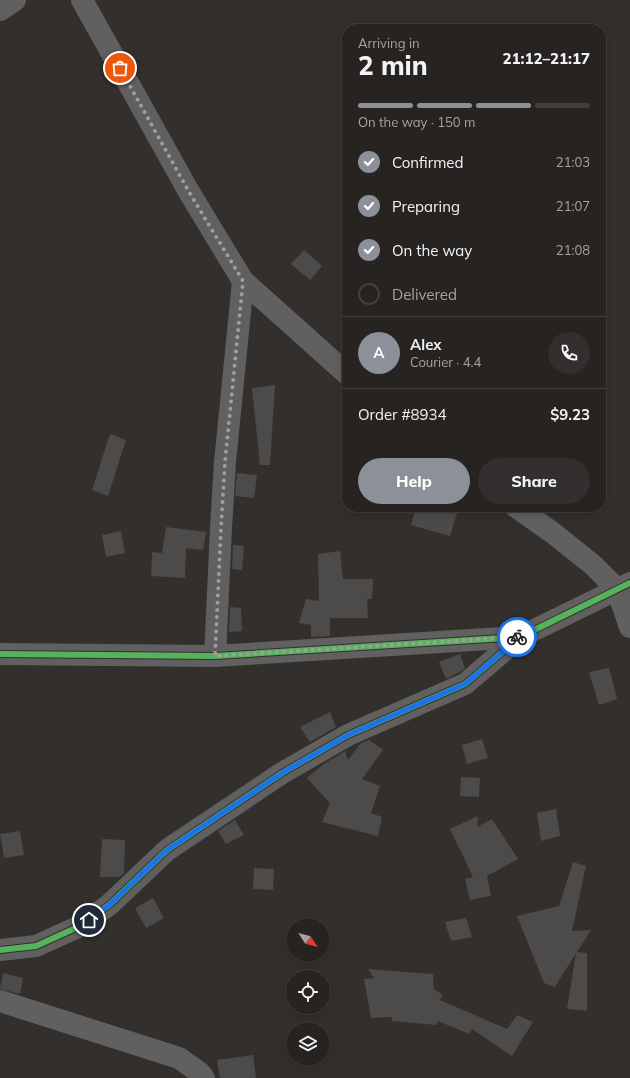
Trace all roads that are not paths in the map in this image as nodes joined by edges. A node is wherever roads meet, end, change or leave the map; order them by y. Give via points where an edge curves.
1 (14, 0) edge
2 (82, 0) edge
3 (0, 10) edge
4 (243, 281) junction
5 (342, 370) edge
6 (523, 512) edge
7 (626, 588) edge
8 (630, 627) edge
9 (520, 637) junction
10 (0, 654) edge
11 (215, 656) junction
12 (0, 950) edge
13 (0, 1001) edge
14 (204, 1078) edge

1 - 3 street
2 - 4 street via 189,192
4 - 5 street
4 - 11 street via 225,469
6 - 7 street
7 - 8 street
7 - 9 street
9 - 11 street
9 - 12 street via 465,684 348,735 282,773 167,850 109,905 78,927 36,946
10 - 11 street
13 - 14 street via 179,1058

